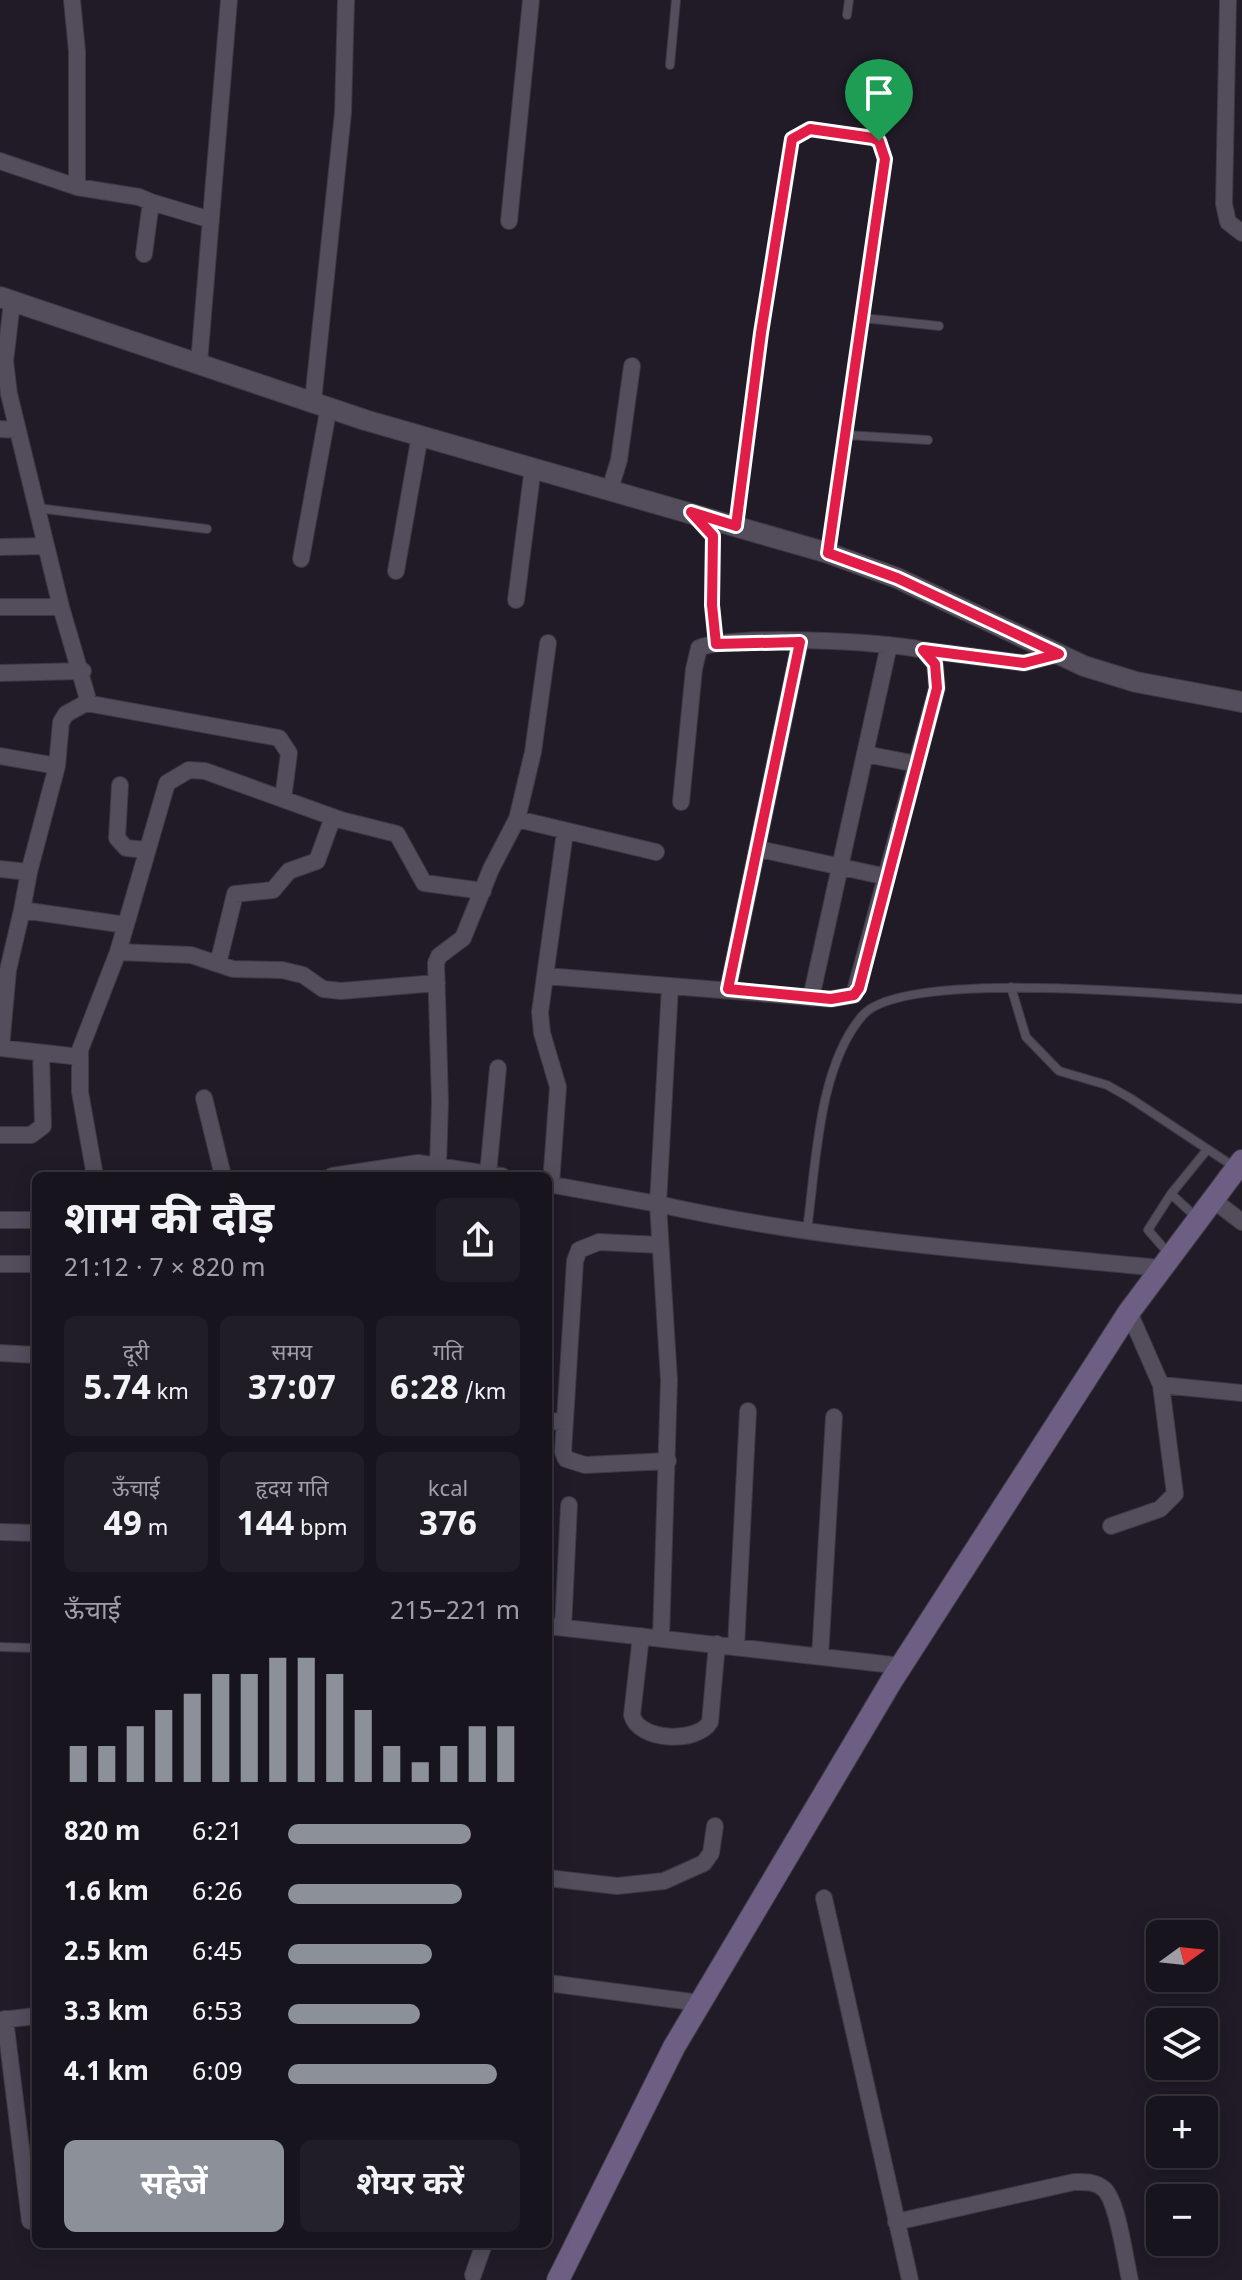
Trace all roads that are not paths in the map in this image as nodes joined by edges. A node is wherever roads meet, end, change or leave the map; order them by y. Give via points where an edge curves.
1 (72, 0) edge
2 (229, 0) edge
3 (346, 0) edge
4 (531, 0) edge
5 (676, 0) edge
6 (849, 0) edge
7 (1228, 0) edge
8 (847, 15) dead end
9 (670, 65) dead end
10 (0, 161) edge
11 (77, 187) junction
12 (151, 202) junction
13 (211, 220) junction
14 (509, 221) dead end
15 (1242, 233) edge
16 (144, 254) dead end
17 (6, 300) edge
18 (863, 318) junction
19 (939, 326) dead end
20 (199, 363) junction
21 (632, 366) dead end
22 (321, 404) junction
23 (0, 429) edge
24 (17, 430) junction
25 (420, 435) junction
26 (846, 435) junction
27 (928, 440) dead end
28 (533, 467) junction
29 (610, 489) junction
30 (36, 508) junction
31 (691, 512) junction
32 (736, 526) junction
33 (207, 529) dead end
34 (46, 546) junction
35 (0, 547) edge
36 (828, 553) junction
37 (301, 559) dead end
38 (396, 571) dead end
39 (516, 600) dead end
40 (0, 607) edge
41 (61, 607) junction
42 (800, 642) junction
43 (548, 643) dead end
44 (716, 644) junction
45 (889, 645) junction
46 (923, 650) junction
47 (1059, 654) junction
48 (83, 671) junction
49 (0, 673) edge
50 (1242, 702) edge
51 (86, 703) junction
52 (865, 754) junction
53 (0, 756) edge
54 (917, 764) junction
55 (57, 766) junction
56 (120, 785) dead end
57 (283, 799) junction
58 (681, 802) dead end
59 (333, 817) junction
60 (517, 819) junction
61 (565, 832) junction
62 (759, 849) junction
63 (147, 850) junction
64 (656, 852) dead end
65 (840, 867) junction
66 (0, 869) edge
67 (29, 872) junction
68 (887, 877) junction
69 (483, 891) junction
70 (22, 910) junction
71 (126, 925) junction
72 (118, 952) junction
73 (218, 964) junction
74 (4, 969) edge
75 (546, 976) junction
76 (437, 983) junction
77 (670, 986) junction
78 (1011, 987) junction
79 (728, 989) junction
80 (811, 998) junction
81 (1242, 999) edge
82 (1, 1048) edge
83 (41, 1053) junction
84 (80, 1057) junction
85 (498, 1068) dead end
86 (204, 1098) dead end
87 (0, 1135) edge
88 (1206, 1151) junction
89 (1239, 1165) edge
90 (438, 1166) junction
91 (94, 1172) edge
92 (222, 1172) edge
93 (357, 1172) edge
94 (476, 1172) edge
95 (495, 1172) edge
96 (551, 1172) edge
97 (552, 1184) edge
98 (1171, 1194) junction
99 (1212, 1199) junction
100 (658, 1204) junction
101 (1198, 1219) junction
102 (0, 1220) edge
103 (32, 1220) edge
104 (1242, 1222) edge
105 (807, 1230) junction
106 (660, 1245) junction
107 (1165, 1261) junction
108 (0, 1264) edge
109 (32, 1264) edge
110 (1129, 1312) junction
111 (0, 1353) edge
112 (32, 1355) edge
113 (1161, 1385) junction
114 (1242, 1393) edge
115 (748, 1411) dead end
116 (834, 1417) dead end
117 (557, 1421) edge
118 (668, 1461) junction
119 (569, 1505) dead end
120 (1111, 1526) dead end
121 (0, 1532) edge
122 (32, 1533) edge
123 (556, 1627) edge
124 (641, 1636) junction
125 (661, 1638) junction
126 (717, 1644) junction
127 (0, 1647) edge
128 (736, 1647) junction
129 (32, 1648) edge
130 (820, 1657) junction
131 (902, 1666) junction
132 (715, 1826) dead end
133 (552, 1878) edge
134 (824, 1898) dead end
135 (552, 1984) edge
136 (700, 2003) junction
137 (32, 2016) edge
138 (3, 2019) edge
139 (30, 2221) dead end
140 (896, 2222) junction
141 (483, 2248) edge
142 (475, 2278) edge
143 (558, 2280) edge
144 (910, 2280) edge
145 (1130, 2280) edge

1 - 11 street
2 - 13 street
3 - 22 street
4 - 14 street
5 - 9 lane
6 - 8 lane
7 - 15 street via 1224,204 1228,222
10 - 11 street
11 - 12 street
12 - 13 street
12 - 16 street
13 - 20 street
17 - 20 street
17 - 24 street via 5,361
18 - 19 lane
18 - 26 lane
18 - 32 lane via 884,150 873,138 810,129 792,139
20 - 22 street
21 - 29 street
22 - 25 street
22 - 37 street
23 - 24 street
24 - 30 street
25 - 28 street
25 - 38 street
26 - 27 lane
26 - 36 lane
28 - 29 street
28 - 39 street
29 - 31 street
30 - 33 lane
30 - 34 street
31 - 32 street
31 - 44 lane via 713,536
32 - 36 street
34 - 35 street
34 - 41 street
36 - 47 street via 897,578
40 - 41 street
41 - 48 street
42 - 44 street
42 - 45 street
42 - 62 street
43 - 60 street via 533,752
44 - 58 street via 696,653
45 - 46 street
45 - 52 street
46 - 47 street via 1024,663
46 - 54 street via 938,675
47 - 50 street via 1136,682
48 - 49 street
48 - 51 street
51 - 55 street via 61,722
51 - 57 street via 279,738 289,753
52 - 54 street
52 - 65 street
53 - 55 street
54 - 68 street
55 - 67 street
56 - 63 street via 117,838 126,848
57 - 59 street
57 - 63 street via 205,771 177,774 161,795
59 - 69 street via 397,834 424,883
59 - 73 street via 317,861 289,871 273,890 235,894
60 - 61 street
60 - 69 street
61 - 64 street
61 - 75 street
62 - 65 street
62 - 79 street
63 - 71 street
65 - 68 street
65 - 80 street
66 - 67 street
67 - 70 street
68 - 80 street via 854,995
69 - 76 street via 463,938 439,956
70 - 71 street
70 - 74 street
71 - 72 street
72 - 73 street via 191,955
72 - 84 street
73 - 76 street via 282,970 303,975 323,989 341,991
74 - 82 street
75 - 77 street
75 - 96 street via 540,1026 558,1087
76 - 90 street
77 - 79 street
77 - 100 street
78 - 81 lane
78 - 88 lane via 1026,1037 1059,1071 1107,1085
78 - 105 lane via 886,1000 864,1014 845,1040 824,1103
79 - 80 street
82 - 83 street
83 - 84 street
83 - 87 street via 43,1126 31,1135
84 - 91 street via 80,1092
85 - 95 street
86 - 92 street
88 - 89 lane
88 - 98 lane
89 - 99 main road
90 - 93 street via 408,1164
90 - 94 street
97 - 100 street
98 - 101 lane
98 - 107 lane via 1148,1230
99 - 101 main road
99 - 104 street
100 - 105 street
100 - 106 street
101 - 107 main road
102 - 103 street
105 - 107 street
106 - 117 street via 599,1242 579,1250
106 - 118 street
107 - 110 main road
108 - 109 street
110 - 113 street
110 - 131 main road
111 - 112 street
113 - 114 street
113 - 120 street via 1175,1494 1160,1509
115 - 128 street
116 - 130 street
117 - 118 street via 563,1452 574,1463
118 - 125 street
119 - 123 street
121 - 122 street
123 - 124 street
124 - 125 street
124 - 126 street via 632,1715 642,1731 690,1736 705,1730
125 - 126 street
126 - 128 street
127 - 129 lane
128 - 130 street
130 - 131 street
131 - 136 main road
132 - 133 street via 704,1863 664,1881 617,1886
134 - 140 street
135 - 136 street
136 - 143 main road
137 - 138 street
138 - 139 street
140 - 144 street
140 - 145 street via 1090,2182 1111,2200
141 - 142 street

